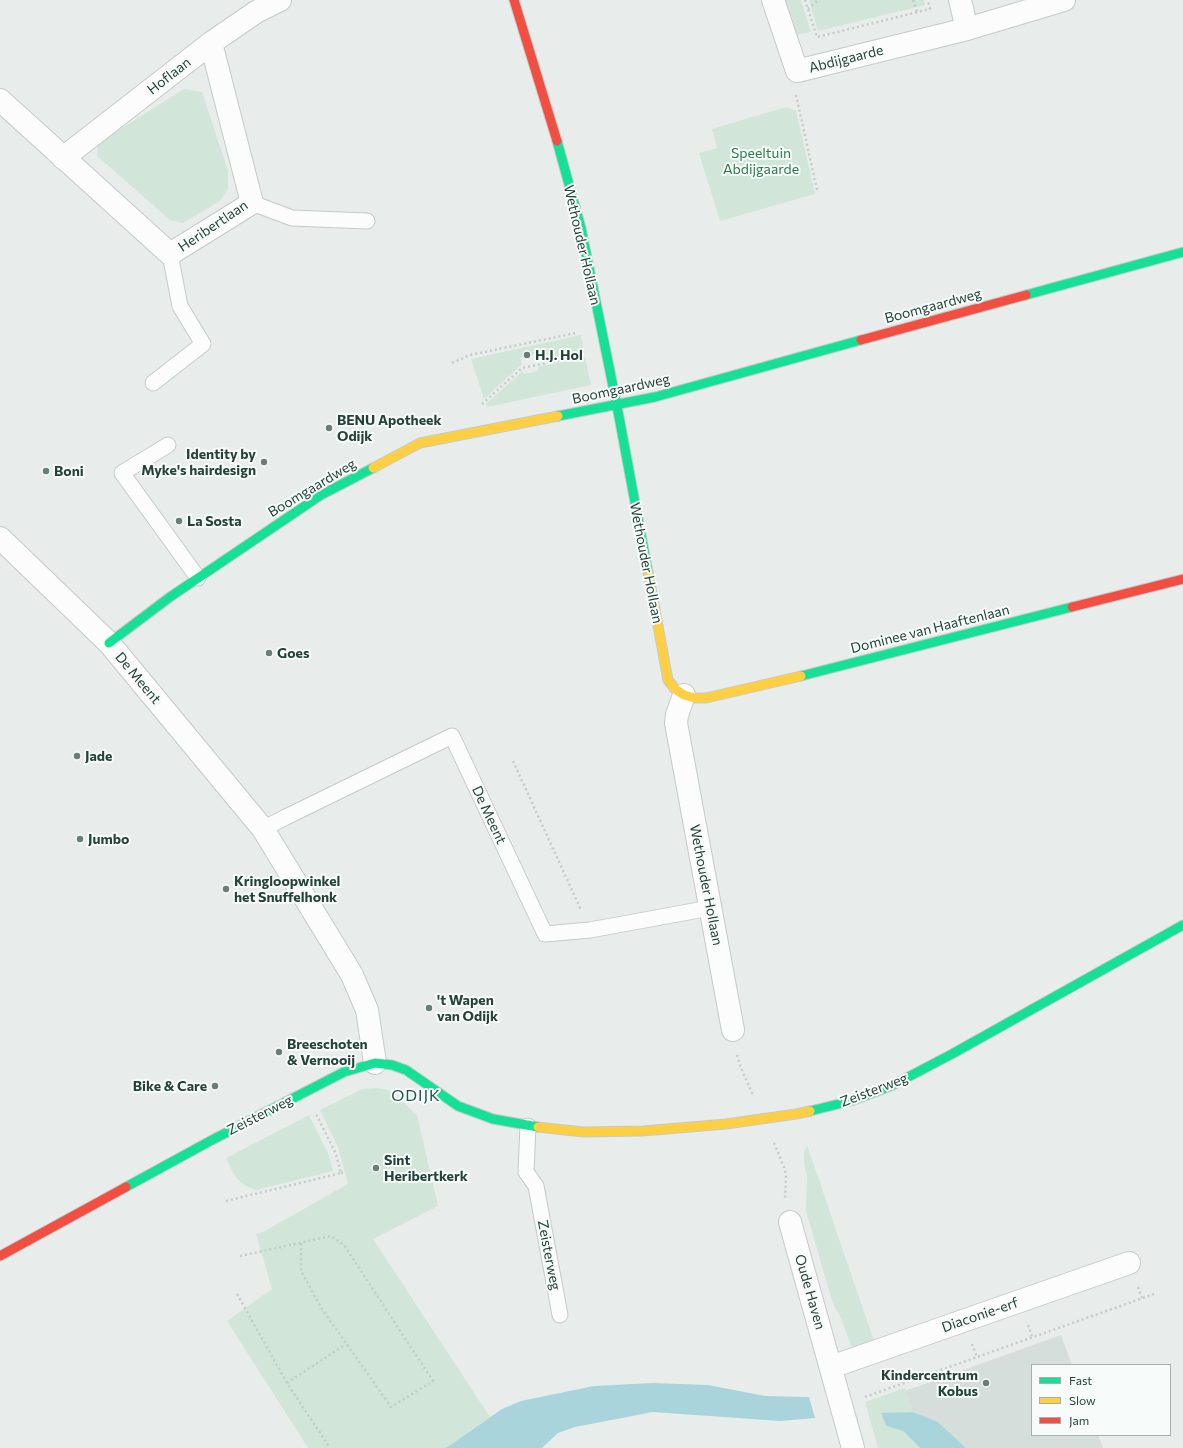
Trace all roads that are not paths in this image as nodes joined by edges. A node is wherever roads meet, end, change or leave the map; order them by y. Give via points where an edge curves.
1 (280, 0) edge
2 (514, 0) edge
3 (773, 0) edge
4 (960, 0) edge
5 (1064, 0) edge
6 (967, 29) junction
7 (212, 43) junction
8 (0, 100) edge
9 (63, 158) junction
10 (252, 203) junction
11 (367, 221) dead end
12 (1183, 252) edge
13 (170, 254) junction
14 (153, 383) dead end
15 (616, 406) junction
16 (168, 445) dead end
17 (0, 538) edge
18 (198, 578) junction
19 (1183, 579) edge
20 (109, 643) junction
21 (684, 695) junction
22 (263, 829) junction
23 (710, 908) junction
24 (1183, 925) edge
25 (733, 1030) road end
26 (375, 1063) junction
27 (528, 1126) junction
28 (790, 1222) road end
29 (0, 1256) edge
30 (1129, 1263) dead end
31 (560, 1315) dead end
32 (831, 1367) junction
33 (854, 1448) edge

1 - 7 street, Hoflaan via 256,12
2 - 15 street, Wethouder Hollaan via 581,228
3 - 6 street, Abdijgaarde via 797,71
4 - 6 street
5 - 6 street, Abdijgaarde
7 - 9 street, Hoflaan
7 - 10 street, Heribertlaan
8 - 9 street, Heribertlaan
9 - 13 street, Heribertlaan
10 - 11 lane via 292,218
10 - 13 street, Heribertlaan
12 - 15 street, Boomgaardweg
13 - 14 lane via 180,306 203,344
15 - 18 street, Boomgaardweg via 420,442 321,495
15 - 21 street, Wethouder Hollaan via 668,680
16 - 18 lane via 122,473
17 - 20 street, De Meent
18 - 20 street, Boomgaardweg
19 - 21 street, Dominee van Haaftenlaan via 706,698 695,699
20 - 22 street, De Meent
21 - 23 street, Wethouder Hollaan via 676,723
22 - 23 lane, De Meent via 452,736 545,934 590,930
22 - 26 street, De Meent via 352,976 366,1010
23 - 25 street, Wethouder Hollaan
24 - 27 street, Zeisterweg via 952,1054 892,1085 851,1101 764,1119 643,1131 584,1132
26 - 27 street, Zeisterweg via 392,1064 406,1070 458,1106 493,1119
26 - 29 street, Zeisterweg via 344,1072
27 - 31 lane, Zeisterweg via 526,1172 536,1186
28 - 32 street, Oude Haven
30 - 32 street, Diaconie-erf
32 - 33 street, Oude Haven

